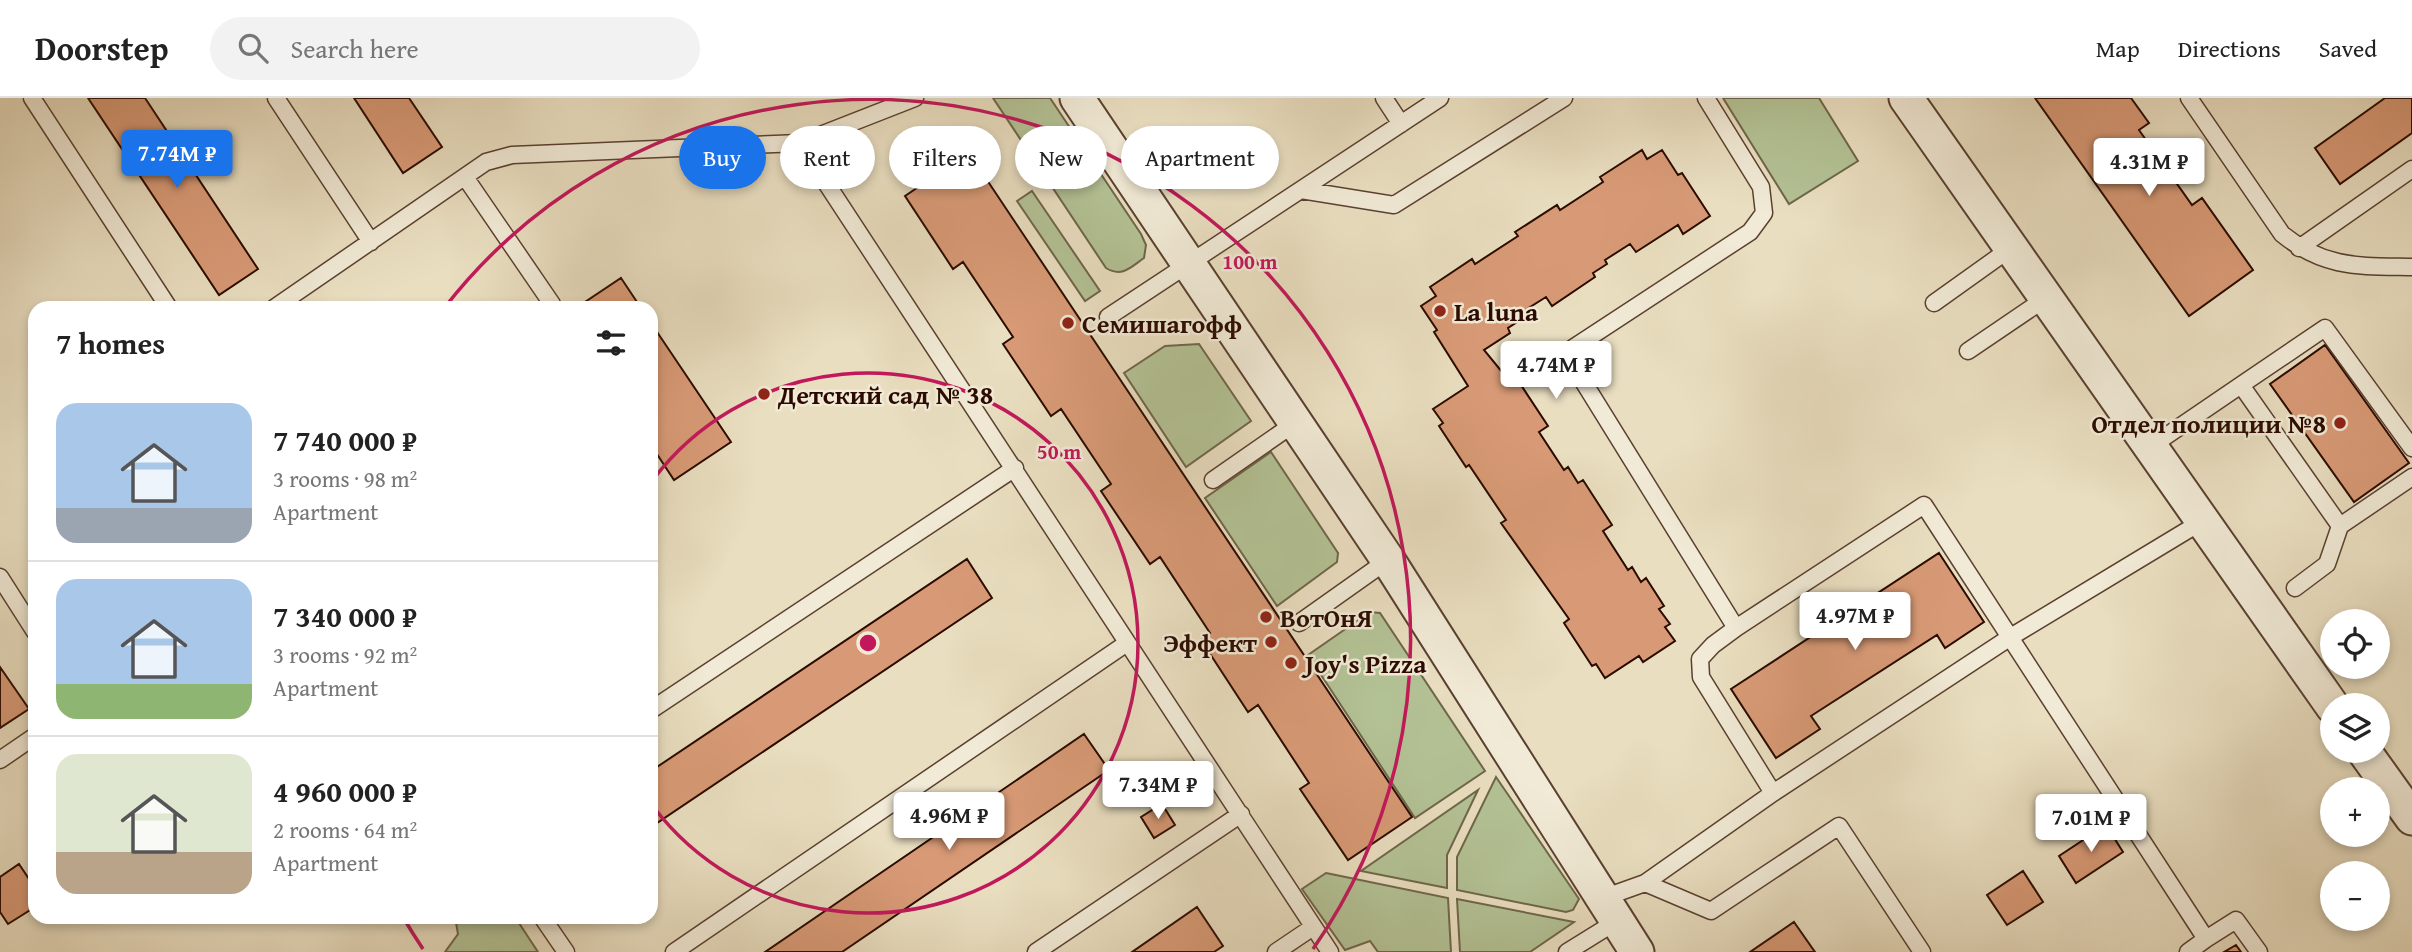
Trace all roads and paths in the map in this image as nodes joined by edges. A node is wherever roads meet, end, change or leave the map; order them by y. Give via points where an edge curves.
1 (32, 98) edge
2 (276, 98) edge
3 (915, 98) edge
4 (1077, 98) edge
5 (1384, 98) edge
6 (1440, 98) edge
7 (1564, 98) edge
8 (1706, 98) edge
9 (1906, 98) edge
10 (2189, 98) edge
11 (1401, 124) junction
12 (843, 126) edge
13 (780, 144) edge
14 (2412, 169) edge
15 (465, 177) junction
16 (830, 189) edge
17 (1301, 190) junction
18 (371, 242) junction
19 (2011, 248) junction
20 (2299, 248) junction
21 (1188, 264) junction
22 (2412, 267) edge
23 (2046, 298) junction
24 (164, 301) edge
25 (284, 301) edge
26 (550, 301) edge
27 (1934, 303) dead end
28 (1108, 317) dead end
29 (1968, 351) dead end
30 (2241, 385) junction
31 (1296, 422) junction
32 (2150, 447) junction
33 (2412, 448) edge
34 (1015, 468) junction
35 (2412, 477) edge
36 (1213, 480) dead end
37 (2201, 522) junction
38 (2340, 526) junction
39 (1388, 560) junction
40 (0, 578) edge
41 (2295, 588) dead end
42 (28, 621) edge
43 (1299, 623) dead end
44 (1736, 628) junction
45 (2009, 638) junction
46 (1127, 643) junction
47 (2323, 693) edge
48 (658, 705) edge
49 (28, 741) edge
50 (0, 760) edge
51 (2373, 763) edge
52 (1773, 793) junction
53 (1241, 814) junction
54 (2412, 818) edge
55 (1645, 883) junction
56 (1610, 910) junction
57 (547, 924) edge
58 (1313, 927) junction
59 (2206, 939) junction
60 (566, 952) edge
61 (674, 952) edge
62 (1036, 952) edge
63 (1276, 952) edge
64 (1331, 952) edge
65 (1567, 952) edge
66 (1637, 952) edge
67 (1922, 952) edge
68 (2188, 952) edge
69 (2259, 952) edge

1 - 24 lane
2 - 18 lane
3 - 12 lane
4 - 21 street
5 - 11 lane
6 - 11 lane
7 - 17 lane via 1394,205
8 - 44 lane via 1761,187 1764,213 1750,232 1573,348 1573,365
9 - 19 street
10 - 20 lane via 2282,234
11 - 17 lane
13 - 15 lane via 512,155 486,162
14 - 20 lane
15 - 18 lane
15 - 26 lane
16 - 34 lane
17 - 21 lane
18 - 25 lane
19 - 23 street
19 - 27 lane
20 - 22 lane via 2348,266
21 - 28 lane
21 - 31 street
23 - 29 lane
23 - 32 street
30 - 32 lane
30 - 33 lane via 2325,328
30 - 38 lane
31 - 36 lane
31 - 39 street
32 - 37 street
34 - 46 lane
34 - 48 lane
35 - 38 lane
37 - 45 lane
37 - 47 street
38 - 41 lane via 2327,564
39 - 43 lane
39 - 56 street
40 - 42 lane
44 - 45 lane via 1924,505
44 - 52 lane via 1700,659 1701,677
45 - 52 lane
45 - 59 lane
46 - 53 lane
46 - 61 lane
49 - 50 lane
51 - 54 street
52 - 55 lane
53 - 58 lane
53 - 62 lane
55 - 56 lane
55 - 67 lane via 1710,911 1839,826
56 - 65 lane
56 - 66 street
57 - 60 lane
58 - 63 lane
58 - 64 lane
59 - 68 lane
59 - 69 lane via 2235,920

